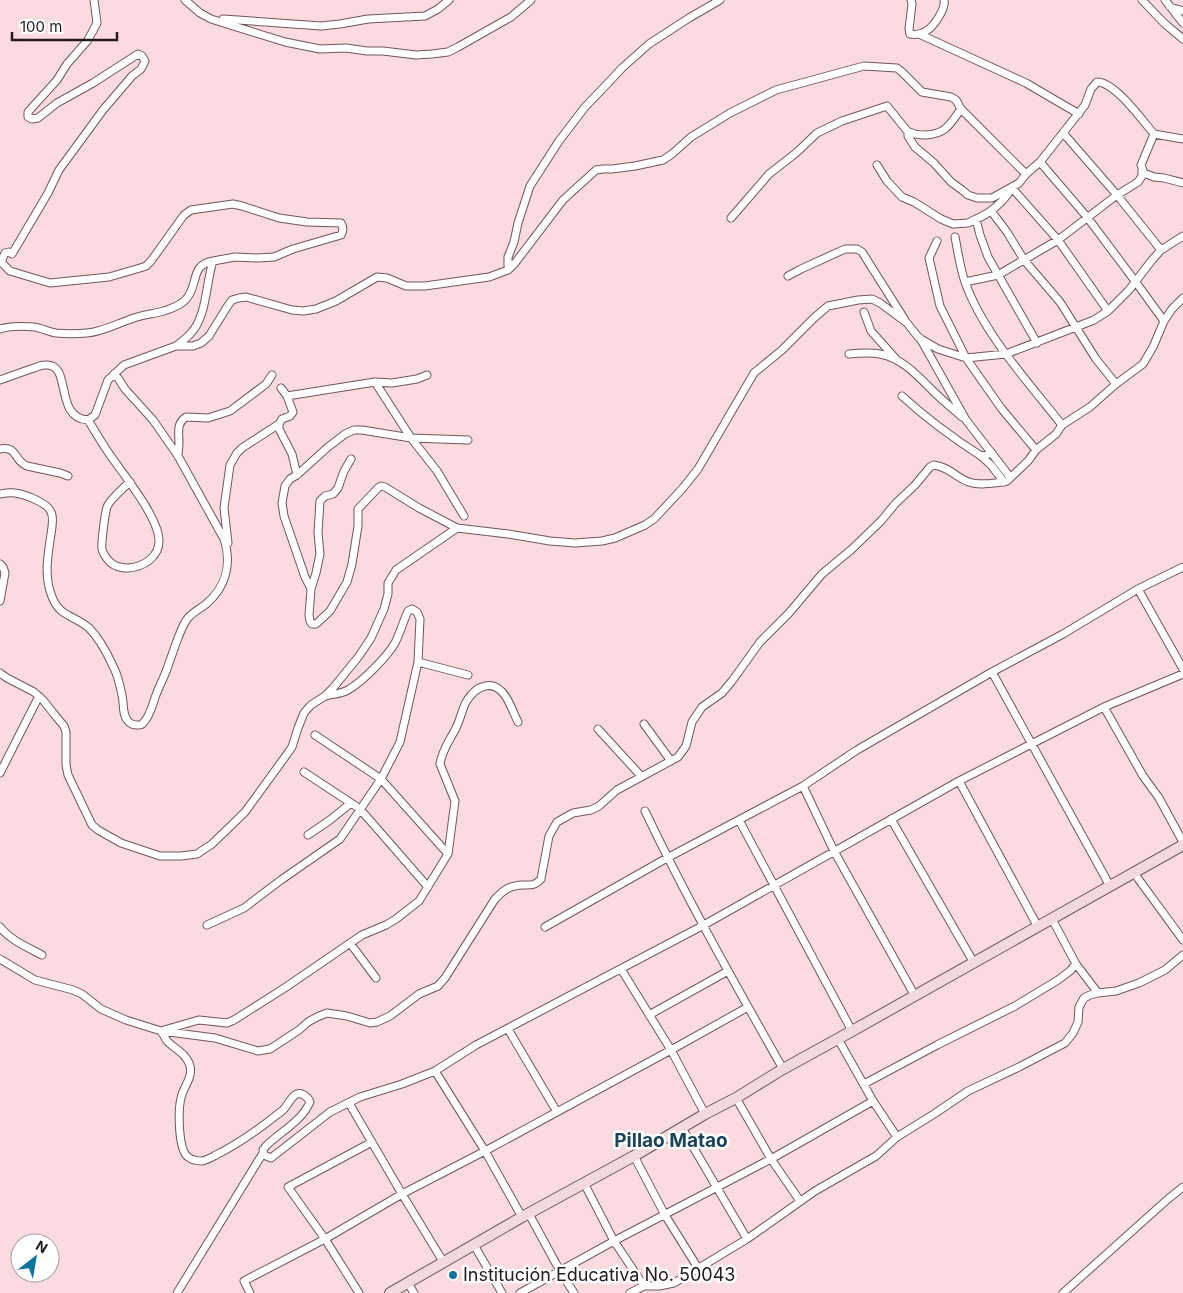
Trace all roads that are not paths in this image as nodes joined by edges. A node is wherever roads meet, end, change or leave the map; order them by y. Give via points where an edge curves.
1 (94, 0) edge
2 (185, 0) edge
3 (449, 0) edge
4 (531, 0) edge
5 (720, 0) edge
6 (911, 0) edge
7 (944, 0) edge
8 (1142, 0) edge
9 (1165, 0) edge
10 (1170, 7) junction
11 (1183, 11) edge
12 (207, 17) junction
13 (1183, 23) edge
14 (919, 34) junction
15 (1183, 39) edge
16 (961, 110) junction
17 (1079, 114) junction
18 (908, 132) junction
19 (1064, 134) junction
20 (1154, 134) junction
21 (1183, 139) edge
22 (1040, 162) junction
23 (877, 165) dead end
24 (1142, 170) junction
25 (1026, 174) junction
26 (1183, 183) edge
27 (1012, 188) junction
28 (1117, 195) junction
29 (991, 210) junction
30 (1087, 217) junction
31 (731, 218) dead end
32 (976, 219) junction
33 (1183, 236) edge
34 (955, 237) dead end
35 (1058, 240) junction
36 (937, 241) dead end
37 (1161, 250) junction
38 (1024, 260) junction
39 (213, 261) junction
40 (508, 270) junction
41 (998, 275) junction
42 (788, 276) dead end
43 (1136, 281) junction
44 (964, 282) junction
45 (1183, 298) edge
46 (1108, 310) junction
47 (864, 312) dead end
48 (1164, 321) junction
49 (907, 323) junction
50 (1075, 328) junction
51 (0, 329) edge
52 (919, 338) junction
53 (1037, 343) junction
54 (176, 346) junction
55 (849, 354) dead end
56 (1006, 354) junction
57 (966, 358) junction
58 (898, 361) junction
59 (114, 374) junction
60 (272, 375) dead end
61 (427, 375) dead end
62 (0, 380) edge
63 (374, 382) junction
64 (1116, 384) junction
65 (281, 388) dead end
66 (288, 396) junction
67 (902, 396) dead end
68 (88, 420) junction
69 (966, 420) junction
70 (279, 424) junction
71 (1062, 425) junction
72 (412, 438) junction
73 (468, 440) dead end
74 (0, 449) edge
75 (1036, 450) junction
76 (992, 453) junction
77 (178, 456) junction
78 (981, 456) junction
79 (351, 459) dead end
80 (297, 475) junction
81 (68, 476) dead end
82 (1010, 477) junction
83 (130, 482) junction
84 (1004, 482) junction
85 (0, 494) edge
86 (464, 516) dead end
87 (457, 528) junction
88 (228, 551) junction
89 (0, 564) edge
90 (1183, 567) edge
91 (2, 575) edge
92 (311, 589) junction
93 (1138, 590) junction
94 (0, 601) edge
95 (418, 662) junction
96 (1183, 669) edge
97 (992, 672) junction
98 (0, 673) edge
99 (1183, 674) edge
100 (468, 675) dead end
101 (39, 696) junction
102 (325, 696) junction
103 (1104, 707) junction
104 (518, 722) dead end
105 (644, 724) dead end
106 (598, 729) dead end
107 (315, 735) dead end
108 (1031, 744) junction
109 (671, 761) junction
110 (304, 772) dead end
111 (0, 773) edge
112 (641, 776) junction
113 (382, 779) junction
114 (959, 781) junction
115 (803, 786) junction
116 (351, 803) junction
117 (360, 809) junction
118 (644, 811) dead end
119 (891, 819) junction
120 (739, 820) junction
121 (308, 835) dead end
122 (1183, 843) edge
123 (834, 852) junction
124 (448, 854) junction
125 (667, 858) junction
126 (1134, 873) junction
127 (774, 886) junction
128 (1110, 886) junction
129 (428, 887) junction
130 (1052, 918) junction
131 (207, 925) dead end
132 (702, 926) junction
133 (0, 927) edge
134 (545, 927) dead end
135 (1038, 927) junction
136 (1183, 940) edge
137 (350, 943) junction
138 (42, 955) dead end
139 (1183, 956) edge
140 (0, 959) edge
141 (974, 963) junction
142 (1076, 964) junction
143 (622, 969) junction
144 (728, 970) junction
145 (376, 978) dead end
146 (1098, 992) junction
147 (915, 996) junction
148 (748, 1007) junction
149 (649, 1015) junction
150 (508, 1029) junction
151 (161, 1031) junction
152 (852, 1032) junction
153 (838, 1039) junction
154 (671, 1050) junction
155 (783, 1069) junction
156 (435, 1071) junction
157 (864, 1084) junction
158 (736, 1098) junction
159 (873, 1102) junction
160 (349, 1103) junction
161 (557, 1112) junction
162 (705, 1114) junction
163 (682, 1128) junction
164 (896, 1137) junction
165 (372, 1142) junction
166 (485, 1151) junction
167 (263, 1153) junction
168 (634, 1156) junction
169 (771, 1159) junction
170 (584, 1183) junction
171 (1183, 1187) edge
172 (717, 1188) junction
173 (402, 1194) junction
174 (800, 1201) junction
175 (665, 1215) junction
176 (526, 1216) junction
177 (325, 1239) junction
178 (747, 1239) junction
179 (614, 1241) junction
180 (474, 1245) junction
181 (444, 1263) junction
182 (698, 1268) junction
183 (560, 1271) junction
184 (408, 1284) junction
185 (644, 1286) junction
186 (177, 1293) edge
187 (250, 1293) edge
188 (359, 1293) edge
189 (390, 1293) edge
190 (414, 1293) edge
191 (502, 1293) edge
192 (520, 1293) edge
193 (574, 1293) edge
194 (630, 1293) edge
195 (1063, 1293) edge

1 - 39 street via 97,23 88,40 28,112 28,117 38,118 57,102 93,84 138,54 145,61 103,110 59,170 12,254 5,253 1,262 10,271 50,283 109,277 146,266 180,219 191,210 233,204 279,218 343,226 341,235 293,248 274,257 235,257
2 - 12 street
3 - 12 street via 425,16 321,26
4 - 12 street via 511,17 448,52 416,55 346,48 320,49 285,42
5 - 40 street via 650,44 585,107 530,186 508,257
6 - 14 street via 910,34
7 - 14 street via 939,17 926,32
8 - 15 street
9 - 10 street
10 - 11 street
10 - 13 street
14 - 17 street via 1026,83
16 - 18 street via 942,132 923,135
16 - 25 street
16 - 40 street via 952,97 922,92 897,68 864,66 776,90 691,137 663,160 596,170 563,200
17 - 19 street
17 - 20 street via 1093,86 1097,82 1105,83 1129,104
18 - 27 street via 915,147 968,195 992,198
18 - 31 street via 887,106 817,133 769,174
19 - 22 street
19 - 28 street
20 - 21 street
20 - 24 street via 1140,165
22 - 25 street
22 - 30 street
23 - 32 street via 902,197 941,219 954,224
24 - 26 street via 1149,176
24 - 28 street via 1138,182
25 - 27 street
27 - 29 street
27 - 35 street
28 - 30 street
28 - 37 street
29 - 32 street
29 - 38 street
30 - 35 street
30 - 43 street
32 - 41 street via 988,257
33 - 37 street
34 - 44 street
35 - 38 street
35 - 46 street
36 - 57 street via 929,258 940,306
37 - 43 street
38 - 41 street
38 - 50 street via 1060,302
39 - 51 street via 200,266 187,299 178,306 89,333 56,333 34,327
39 - 54 street via 200,319 192,332
40 - 54 street via 489,277 425,286 406,286 378,277 336,301 303,311 246,297 238,298 232,300 201,342 193,346
41 - 44 street
41 - 53 street
42 - 49 street via 846,249 857,249
43 - 46 street
43 - 48 street
44 - 56 street via 984,322
45 - 48 street
46 - 50 street
47 - 58 street via 871,331
48 - 64 street via 1143,364
49 - 52 street
49 - 87 street via 872,299 828,306 754,373 698,469 645,525 615,538 576,543
50 - 53 street
50 - 64 street
52 - 57 street via 938,349
52 - 69 street
53 - 56 street
54 - 59 street via 124,365
55 - 58 street via 881,354
56 - 57 street
56 - 71 street
57 - 75 street
58 - 69 street
59 - 68 street via 108,380 95,415
59 - 77 street
60 - 77 street via 266,384 230,411 208,418 183,419 178,432
61 - 63 street via 392,383
62 - 68 street via 45,364 54,366 58,369 69,409 76,416
63 - 66 street
63 - 72 street
64 - 71 street via 1090,407
65 - 66 street
66 - 70 street via 293,412
67 - 78 street via 925,417
68 - 83 street
69 - 76 street
70 - 80 street
70 - 88 street via 242,448 230,465 224,508
71 - 75 street
72 - 73 street
72 - 80 street via 354,430 328,447
72 - 86 street
74 - 81 street via 13,451 27,466
75 - 82 street
76 - 78 street
76 - 82 street
77 - 88 street
78 - 84 street
79 - 92 street via 338,488 320,501 320,554
80 - 92 street via 285,486 282,503
82 - 84 street
83 - 83 street via 150,516 159,544 148,562 124,568 111,563 102,548 102,541 107,507
84 - 109 street via 979,485 967,482 944,467 934,464 930,467 881,521 822,574 760,642 722,693 702,707 692,722 683,752
85 - 88 street via 21,495 51,511 47,563 50,594 60,611 97,637 118,678 127,720 137,726 146,721 188,617 216,594 223,581
87 - 92 street via 381,486 358,509 358,526 347,582 330,611 316,624 310,621
87 - 102 street via 396,570 388,582 384,609 372,638
89 - 91 street
90 - 93 street
91 - 94 street
93 - 96 street
93 - 97 street
95 - 100 street
95 - 102 street via 420,618 418,612 410,610 399,636 382,659 347,690
95 - 113 street via 400,742
97 - 108 street
97 - 115 street via 857,750
98 - 101 street
99 - 103 street
101 - 102 street via 64,726 68,775 92,825 121,843 160,856 197,854 212,844 245,812 292,747 304,713
101 - 111 street
103 - 108 street
103 - 122 street via 1143,776 1160,798
104 - 124 street via 506,697 493,686 484,685 467,702 440,764 455,801
105 - 109 street
106 - 112 street
107 - 113 street
108 - 114 street
108 - 128 street
109 - 112 street
110 - 116 street
112 - 151 street via 592,810 573,813 557,822 549,836 541,879 533,885 515,886 502,892 438,986 419,994 390,1016 370,1023 327,1013 308,1022 285,1040 258,1051 215,1038
113 - 117 street
113 - 124 street
114 - 119 street
114 - 135 street
115 - 120 street
115 - 123 street
116 - 117 street
116 - 121 street
117 - 129 street
117 - 131 street via 340,839 244,908
118 - 125 street
119 - 123 street
119 - 141 street
120 - 125 street
120 - 127 street
122 - 126 street
123 - 127 street
123 - 147 street
124 - 129 street
125 - 132 street
125 - 134 street
126 - 128 street
126 - 136 street
127 - 132 street
127 - 152 street
128 - 130 street
129 - 137 street via 406,912
130 - 135 street
130 - 142 street
132 - 143 street
132 - 144 street
133 - 138 street via 8,936
135 - 141 street
137 - 145 street
137 - 151 street via 234,1020 226,1023 199,1020
139 - 146 street via 1165,970 1139,983 1116,991
140 - 151 street via 35,980 82,994 109,1014
141 - 147 street
142 - 146 street
142 - 157 street via 1058,980 1015,1006
143 - 149 street
143 - 150 street
144 - 148 street
144 - 149 street
146 - 164 street via 1082,1001 1078,1022 1065,1043 968,1091
147 - 152 street
148 - 154 street
148 - 155 street
149 - 154 street
150 - 156 street
150 - 161 street
151 - 167 street via 190,1066 179,1111 184,1151 191,1159 202,1161 226,1150 285,1108 298,1094 309,1099 308,1108 266,1146
152 - 153 street
153 - 155 street
153 - 157 street
154 - 161 street
154 - 162 street
155 - 158 street
156 - 160 street
156 - 166 street
157 - 159 street
158 - 162 street
158 - 169 street
159 - 164 street
159 - 169 street
160 - 165 street
160 - 167 street via 330,1112 271,1158
161 - 166 street
162 - 163 street
163 - 168 street
163 - 172 street
164 - 174 street via 876,1156
165 - 173 street
165 - 177 street via 288,1187
166 - 173 street
166 - 176 street
167 - 186 street
168 - 170 street
168 - 175 street
169 - 172 street
169 - 174 street
170 - 176 street
170 - 179 street
171 - 195 street
172 - 175 street
172 - 178 street
173 - 177 street
173 - 181 street
174 - 178 street
175 - 179 street
175 - 182 street
176 - 180 street
176 - 183 street
177 - 187 street via 244,1282
177 - 188 street
178 - 182 street
179 - 183 street
179 - 185 street
180 - 181 street
180 - 191 street
181 - 184 street
182 - 185 street via 674,1283
183 - 192 street
183 - 193 street
184 - 189 street
184 - 190 street
185 - 194 street

